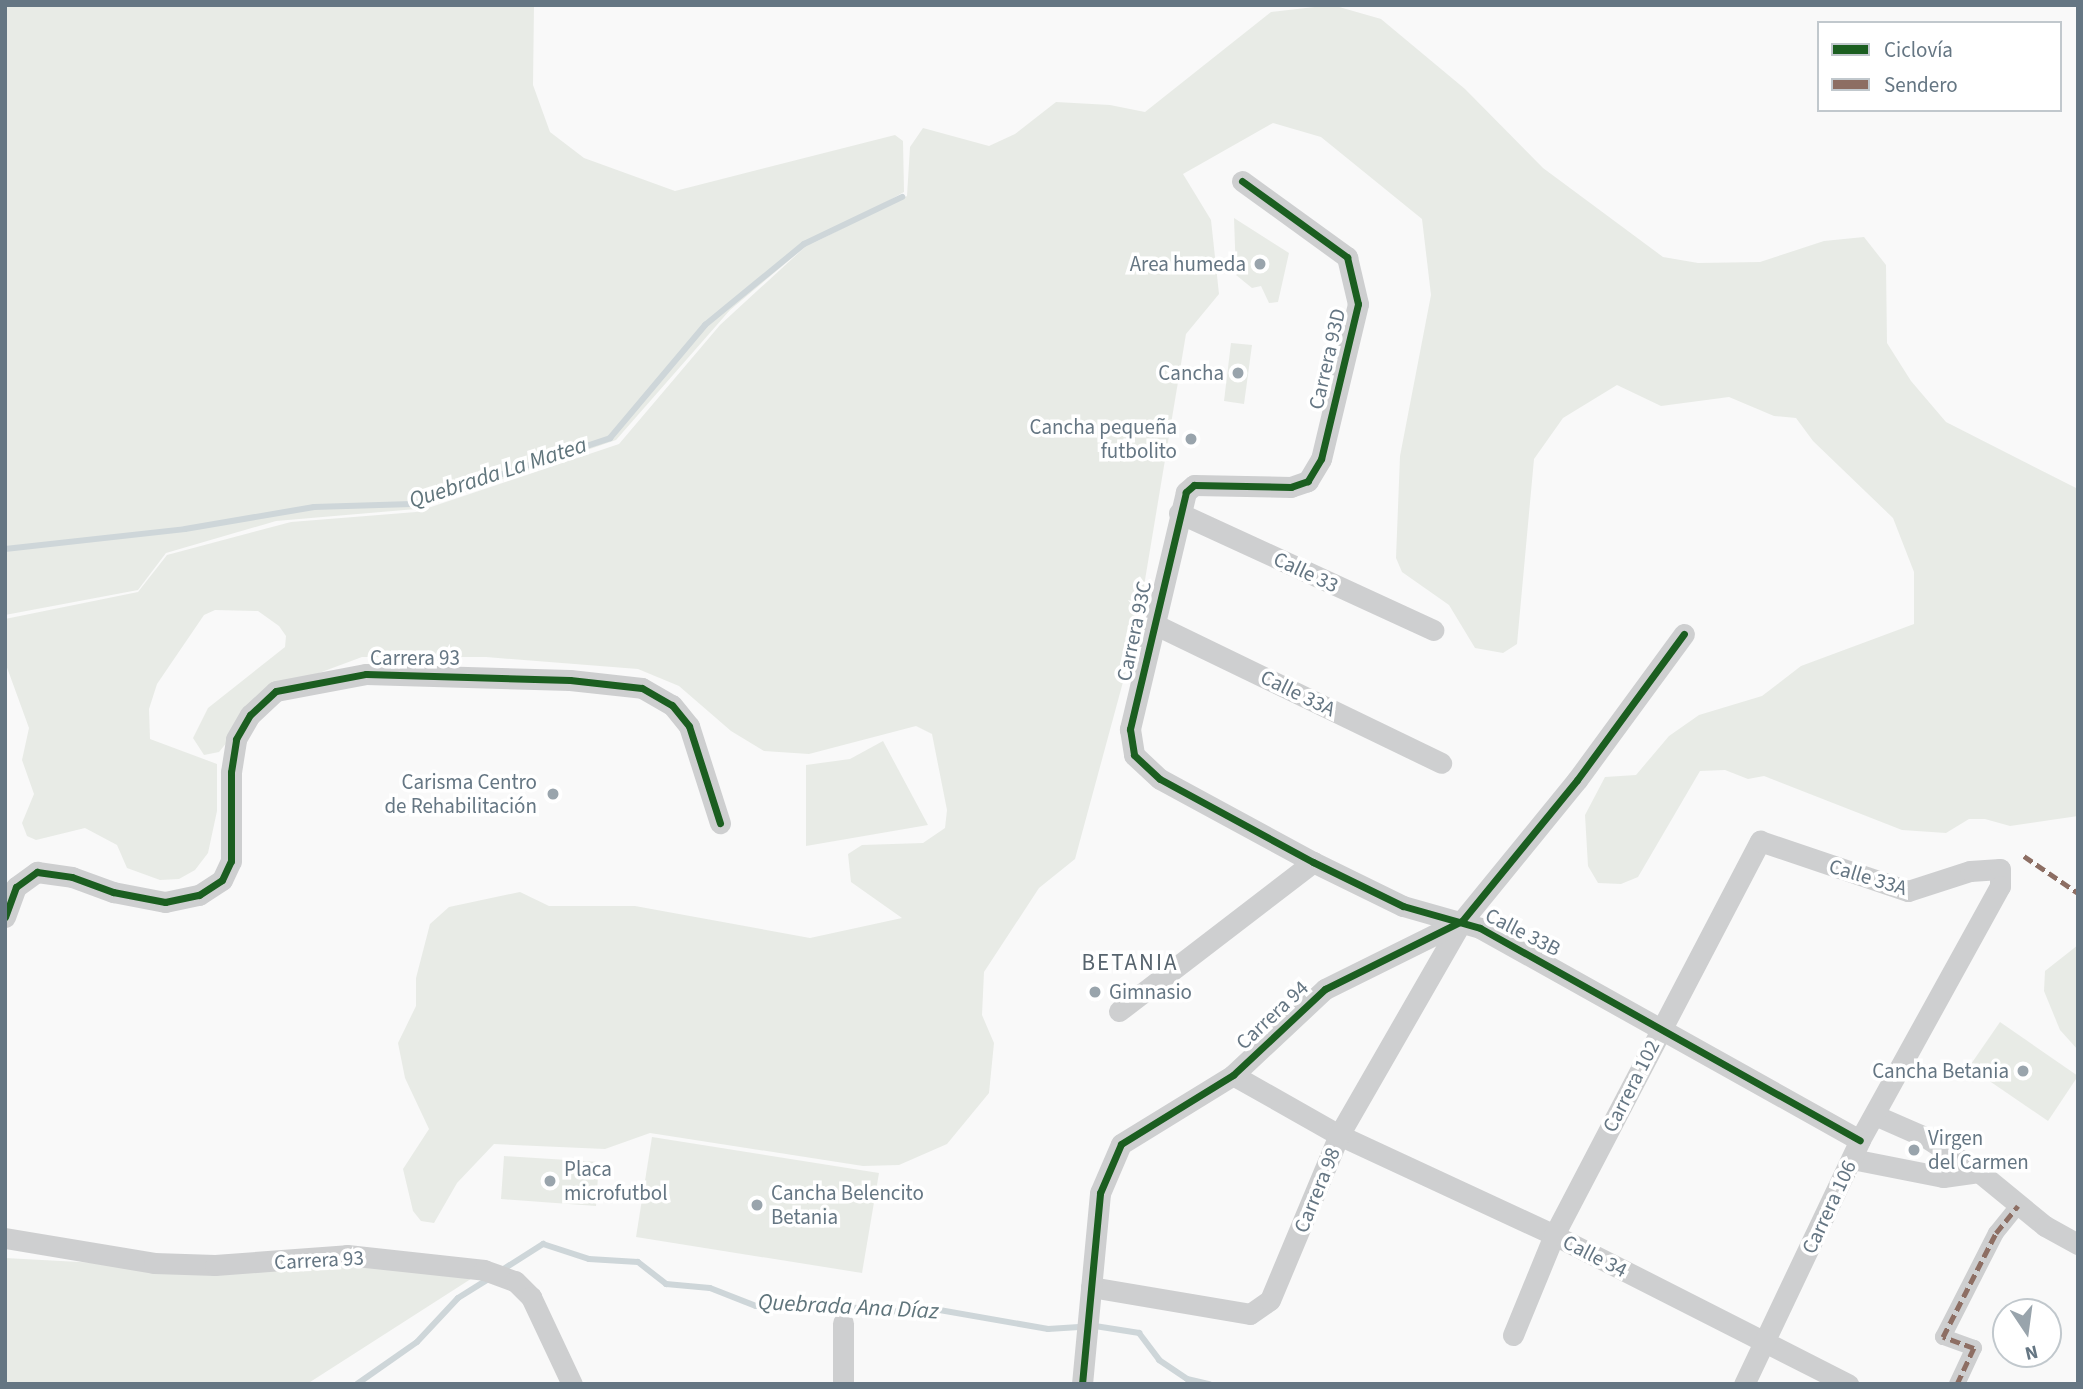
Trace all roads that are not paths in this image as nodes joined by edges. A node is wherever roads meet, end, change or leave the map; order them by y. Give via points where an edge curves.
1 (1242, 181) dead end
2 (1194, 485) joint
3 (1178, 513) junction
4 (1154, 624) junction
5 (1433, 630) dead end
6 (1684, 634) dead end
7 (1441, 763) dead end
8 (1160, 779) joint
9 (720, 823) dead end
10 (1760, 841) joint
11 (1312, 862) junction
12 (2000, 886) joint
13 (5, 917) edge
14 (1462, 922) junction
15 (1119, 1011) dead end
16 (1662, 1026) junction
17 (1233, 1075) junction
18 (1877, 1115) junction
19 (1339, 1135) junction
20 (1856, 1149) junction
21 (1979, 1172) junction
22 (2018, 1206) junction
23 (1554, 1235) junction
24 (5, 1238) edge
25 (2078, 1244) edge
26 (1091, 1296) junction
27 (843, 1322) dead end
28 (1513, 1335) dead end
29 (1764, 1342) junction
30 (572, 1384) edge
31 (843, 1384) edge
32 (1082, 1384) edge
33 (1744, 1384) edge
34 (1848, 1384) edge
35 (1957, 1384) edge

1 - 2 street, Carrera 93D via 1347,257 1358,304 1321,459 1308,481 1291,487
2 - 3 street, Carrera 93C via 1185,492
3 - 4 street, Carrera 93C
3 - 5 street, Calle 33
4 - 7 street, Calle 33A
4 - 8 street, Carrera 93C via 1130,729 1134,755
6 - 14 street, Carrera 94 via 1577,780
8 - 11 street, Calle 33B
9 - 13 street, Carrera 93 via 689,726 673,705 642,688 570,680 366,674 276,691 250,715 236,739 231,862 222,880 199,895 165,902 113,892 72,877 37,873 16,887
10 - 12 street, Calle 33A via 1908,891 1992,866 2003,875
10 - 16 street, Carrera 102
11 - 14 street, Calle 33B via 1404,906
11 - 15 street
12 - 18 street, Carrera 106
14 - 16 street, Calle 33B
14 - 17 street, Carrera 94 via 1325,989
14 - 19 street, Carrera 98 via 1424,995
16 - 20 street, Calle 33B
16 - 23 street, Carrera 102
17 - 19 street, Calle 34
17 - 26 street, Carrera 94 via 1121,1144 1100,1193
18 - 20 street, Carrera 106
18 - 21 street via 1925,1137
19 - 23 street, Calle 34
19 - 26 street, Carrera 98 via 1270,1300 1250,1314
20 - 21 street, Calle 33B via 1943,1177
20 - 29 street, Carrera 106
21 - 22 street
22 - 25 street
22 - 35 street via 1996,1233 1942,1337 1973,1348
23 - 28 street, Carrera 102
23 - 29 street, Calle 34
24 - 30 street, Carrera 93 via 153,1263 215,1265 347,1255 484,1270 512,1280 531,1297
26 - 32 street, Carrera 94
27 - 31 street
29 - 33 street, Carrera 106
29 - 34 street, Calle 34

